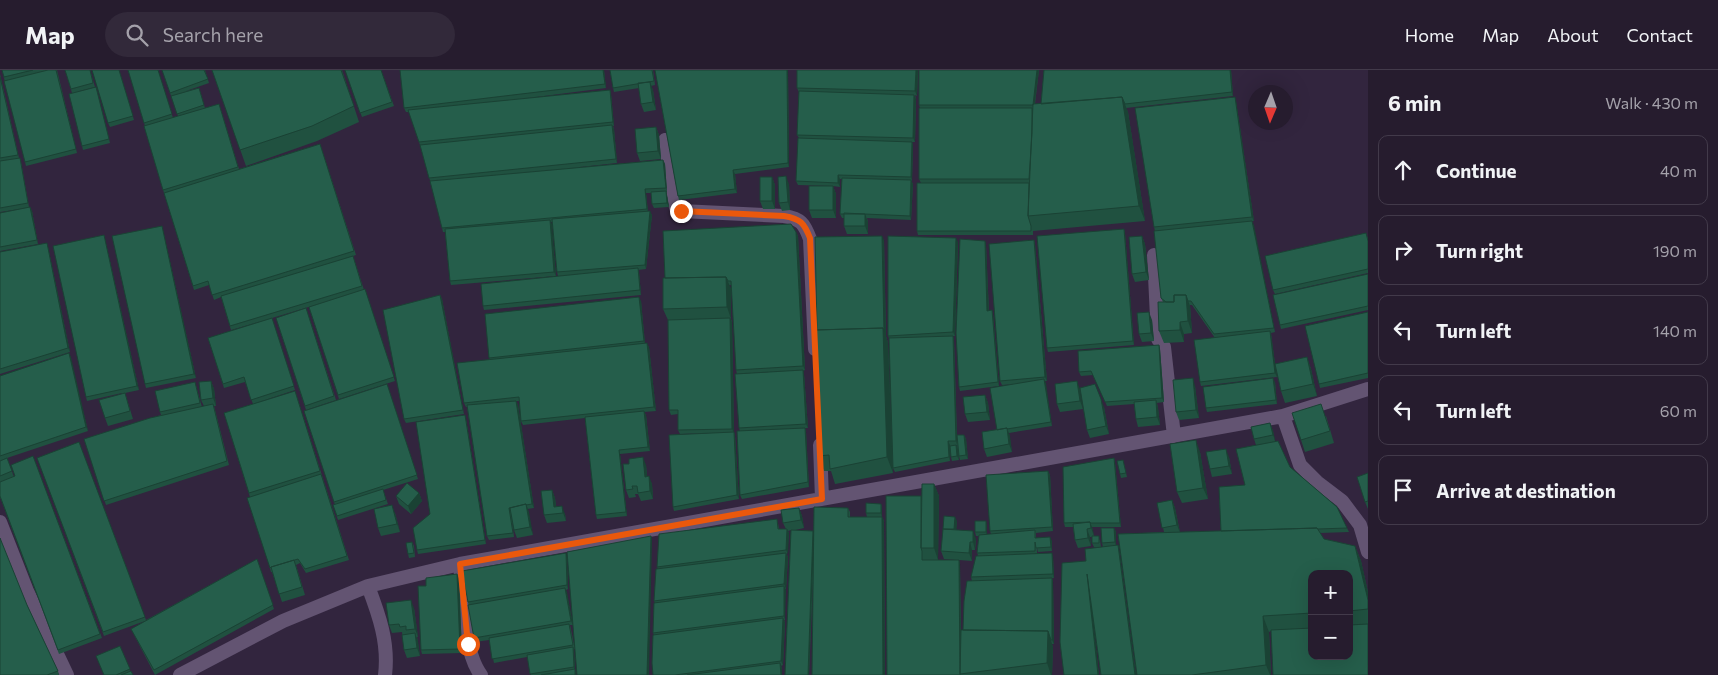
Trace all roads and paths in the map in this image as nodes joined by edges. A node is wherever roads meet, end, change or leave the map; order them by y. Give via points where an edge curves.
1 (665, 140) edge
2 (1154, 255) edge
3 (816, 364) edge
4 (1368, 389) edge
5 (1283, 416) junction
6 (819, 432) edge
7 (1174, 436) junction
8 (822, 499) junction
9 (0, 522) edge
10 (1368, 552) edge
11 (460, 564) junction
12 (368, 586) junction
13 (67, 675) edge
14 (180, 675) edge
15 (385, 675) edge
16 (481, 675) edge

1 - 3 street via 676,208 681,211 784,216 805,226 810,238
2 - 7 street via 1158,339 1164,347
4 - 5 street
5 - 7 street
5 - 10 street via 1300,465 1342,501 1360,525
6 - 8 street
7 - 8 street
8 - 11 street
9 - 13 street via 27,591
11 - 12 street
11 - 16 street via 468,644
12 - 14 street via 283,622
12 - 15 street via 382,626

